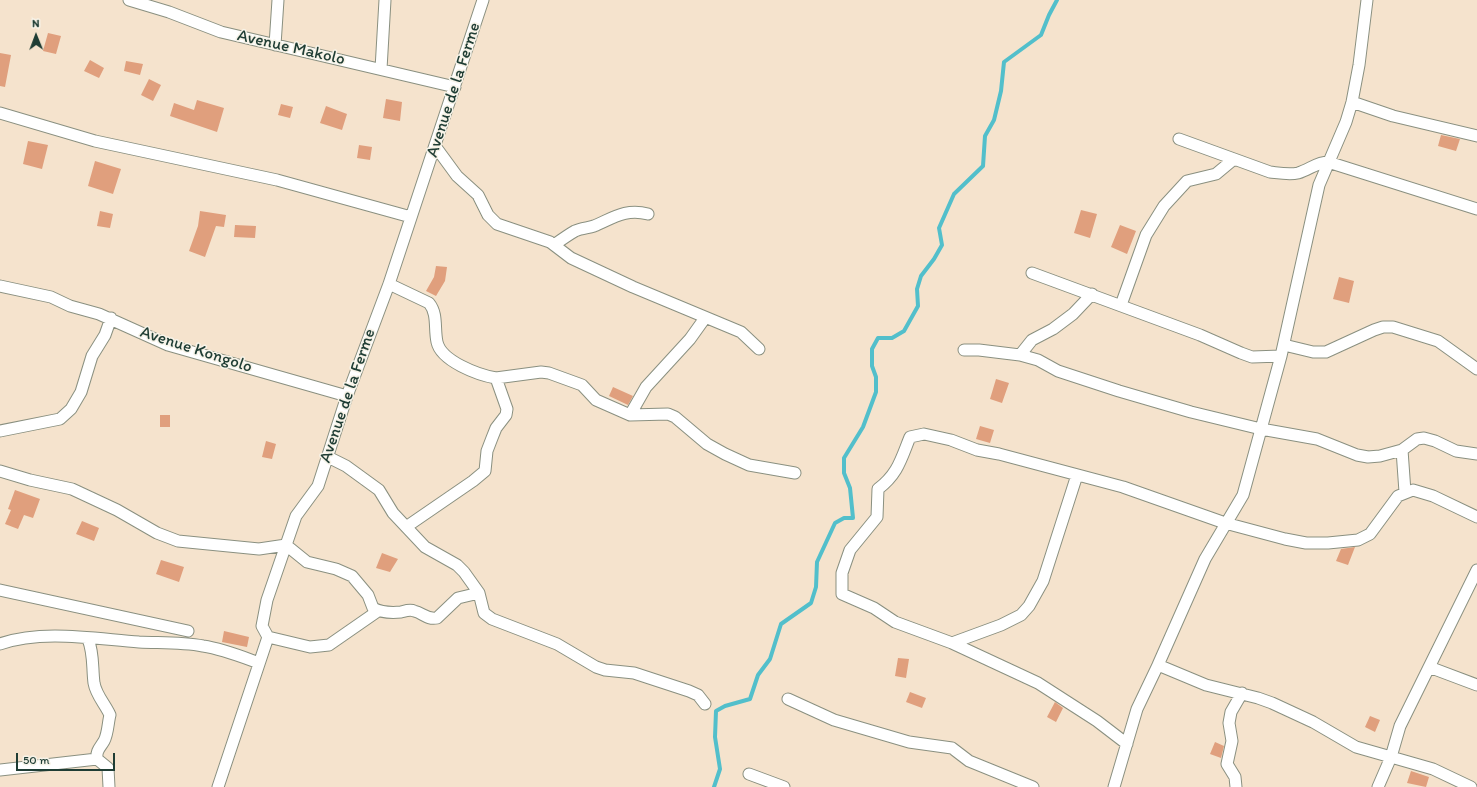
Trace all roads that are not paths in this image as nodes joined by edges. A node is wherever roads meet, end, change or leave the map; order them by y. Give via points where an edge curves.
1 (129, 0) edge
2 (278, 0) edge
3 (385, 0) edge
4 (483, 0) edge
5 (1367, 0) edge
6 (275, 45) junction
7 (381, 69) junction
8 (455, 87) junction
9 (1352, 102) junction
10 (0, 113) edge
11 (1477, 136) edge
12 (1179, 139) dead end
13 (435, 146) junction
14 (1234, 160) junction
15 (1328, 162) junction
16 (1477, 209) edge
17 (648, 214) dead end
18 (411, 217) junction
19 (554, 245) junction
20 (1032, 273) dead end
21 (389, 284) junction
22 (0, 286) edge
23 (1092, 294) junction
24 (1121, 305) junction
25 (111, 318) junction
26 (705, 318) junction
27 (758, 349) dead end
28 (964, 350) dead end
29 (1283, 351) junction
30 (1020, 355) junction
31 (1477, 370) edge
32 (496, 378) junction
33 (347, 396) junction
34 (630, 415) junction
35 (1261, 429) junction
36 (0, 432) edge
37 (1402, 450) junction
38 (1477, 454) edge
39 (328, 457) junction
40 (0, 471) edge
41 (794, 472) dead end
42 (1077, 475) junction
43 (1405, 492) junction
44 (1477, 517) edge
45 (1225, 523) junction
46 (406, 526) junction
47 (286, 545) junction
48 (1477, 570) edge
49 (0, 590) edge
50 (479, 593) junction
51 (378, 611) junction
52 (188, 631) dead end
53 (268, 637) junction
54 (88, 639) junction
55 (952, 643) junction
56 (0, 644) edge
57 (259, 662) junction
58 (1158, 665) junction
59 (1429, 668) junction
60 (1477, 685) edge
61 (1242, 694) junction
62 (788, 699) dead end
63 (705, 704) dead end
64 (1126, 744) junction
65 (1391, 756) junction
66 (97, 759) junction
67 (0, 770) edge
68 (749, 774) dead end
69 (109, 787) edge
70 (218, 787) edge
71 (784, 787) edge
72 (1033, 787) edge
73 (1114, 787) edge
74 (1236, 787) edge
75 (1378, 787) edge
76 (1471, 787) edge

1 - 6 street, Avenue Makolo via 221,32
2 - 6 street
3 - 7 street
4 - 8 street, Avenue de la Ferme
5 - 9 street
6 - 7 street, Avenue Makolo
7 - 8 street, Avenue Makolo
8 - 13 street, Avenue de la Ferme
9 - 11 street via 1393,116
9 - 15 street
10 - 18 street via 95,141 277,180
12 - 14 street
13 - 18 street, Avenue de la Ferme
13 - 19 street via 456,176 478,195 492,221
14 - 15 street via 1284,174 1299,173 1314,165
14 - 24 street via 1216,174 1187,181 1164,206 1146,234
15 - 16 street
15 - 29 street via 1319,185
17 - 19 street via 628,212 615,216 594,226 576,230
18 - 21 street, Avenue de la Ferme
19 - 26 street via 571,258
20 - 23 street
21 - 32 street via 419,298 433,308 437,342 447,358 488,377
21 - 33 street, Avenue de la Ferme
22 - 25 street, Avenue Kongolo via 51,297 70,306
23 - 24 street
23 - 30 street via 1073,314 1032,340
24 - 29 street via 1252,357
25 - 33 street, Avenue Kongolo via 168,345
25 - 36 street via 105,335 92,356 81,392 65,416 60,420
26 - 27 street via 741,332
26 - 34 street via 690,339 646,387
28 - 30 street
29 - 31 street via 1326,352 1374,330 1393,327 1438,341
29 - 35 street
30 - 35 street via 1038,360 1058,371 1120,391
32 - 34 street via 549,373 582,385 596,400
32 - 46 street via 507,409 487,451 485,471
33 - 39 street, Avenue de la Ferme
34 - 41 street via 668,414 707,444 725,454 749,465
35 - 37 street via 1317,439 1368,457
35 - 45 street via 1243,495
37 - 38 street via 1417,439 1424,438 1456,451
37 - 43 street
39 - 46 street via 346,466 379,490 393,513
39 - 47 street, Avenue de la Ferme via 318,486 296,516
40 - 47 street via 72,489 178,541 259,549
42 - 45 street via 1123,487
42 - 55 street via 1043,581 1029,606 1021,615 1001,625
42 - 55 street via 976,450 944,438 924,434 910,438 901,462 889,481 878,489 877,517 850,550 842,573 842,594 874,608 895,622
43 - 44 street via 1413,490 1433,496
43 - 45 street via 1398,496 1370,534 1358,540 1306,543
45 - 58 street via 1196,576
46 - 50 street via 430,551 457,565
47 - 51 street via 307,562 352,576 368,595 373,608
47 - 53 street, Avenue de la Ferme via 267,600 262,626
48 - 59 street
49 - 52 street
50 - 51 street via 458,598 433,619 414,611
50 - 63 street via 484,613 492,619 557,644 596,667 634,673 689,691 698,695
51 - 53 street via 329,645 310,647
53 - 57 street
54 - 56 street via 40,636
54 - 57 street via 180,642 224,650
54 - 66 street via 93,651 96,688 110,715 104,741 98,747
55 - 64 street via 1038,684 1097,721
57 - 70 street
58 - 61 street via 1206,685
58 - 64 street via 1137,709
59 - 60 street
59 - 65 street via 1400,726
61 - 65 street via 1291,711 1356,747
61 - 74 street via 1231,712 1229,724 1232,741 1227,764 1235,777
62 - 72 street via 834,720 909,742 952,748 969,761
64 - 73 street
65 - 75 street
65 - 76 street via 1433,769
66 - 67 street
66 - 69 street via 108,768
68 - 71 street

